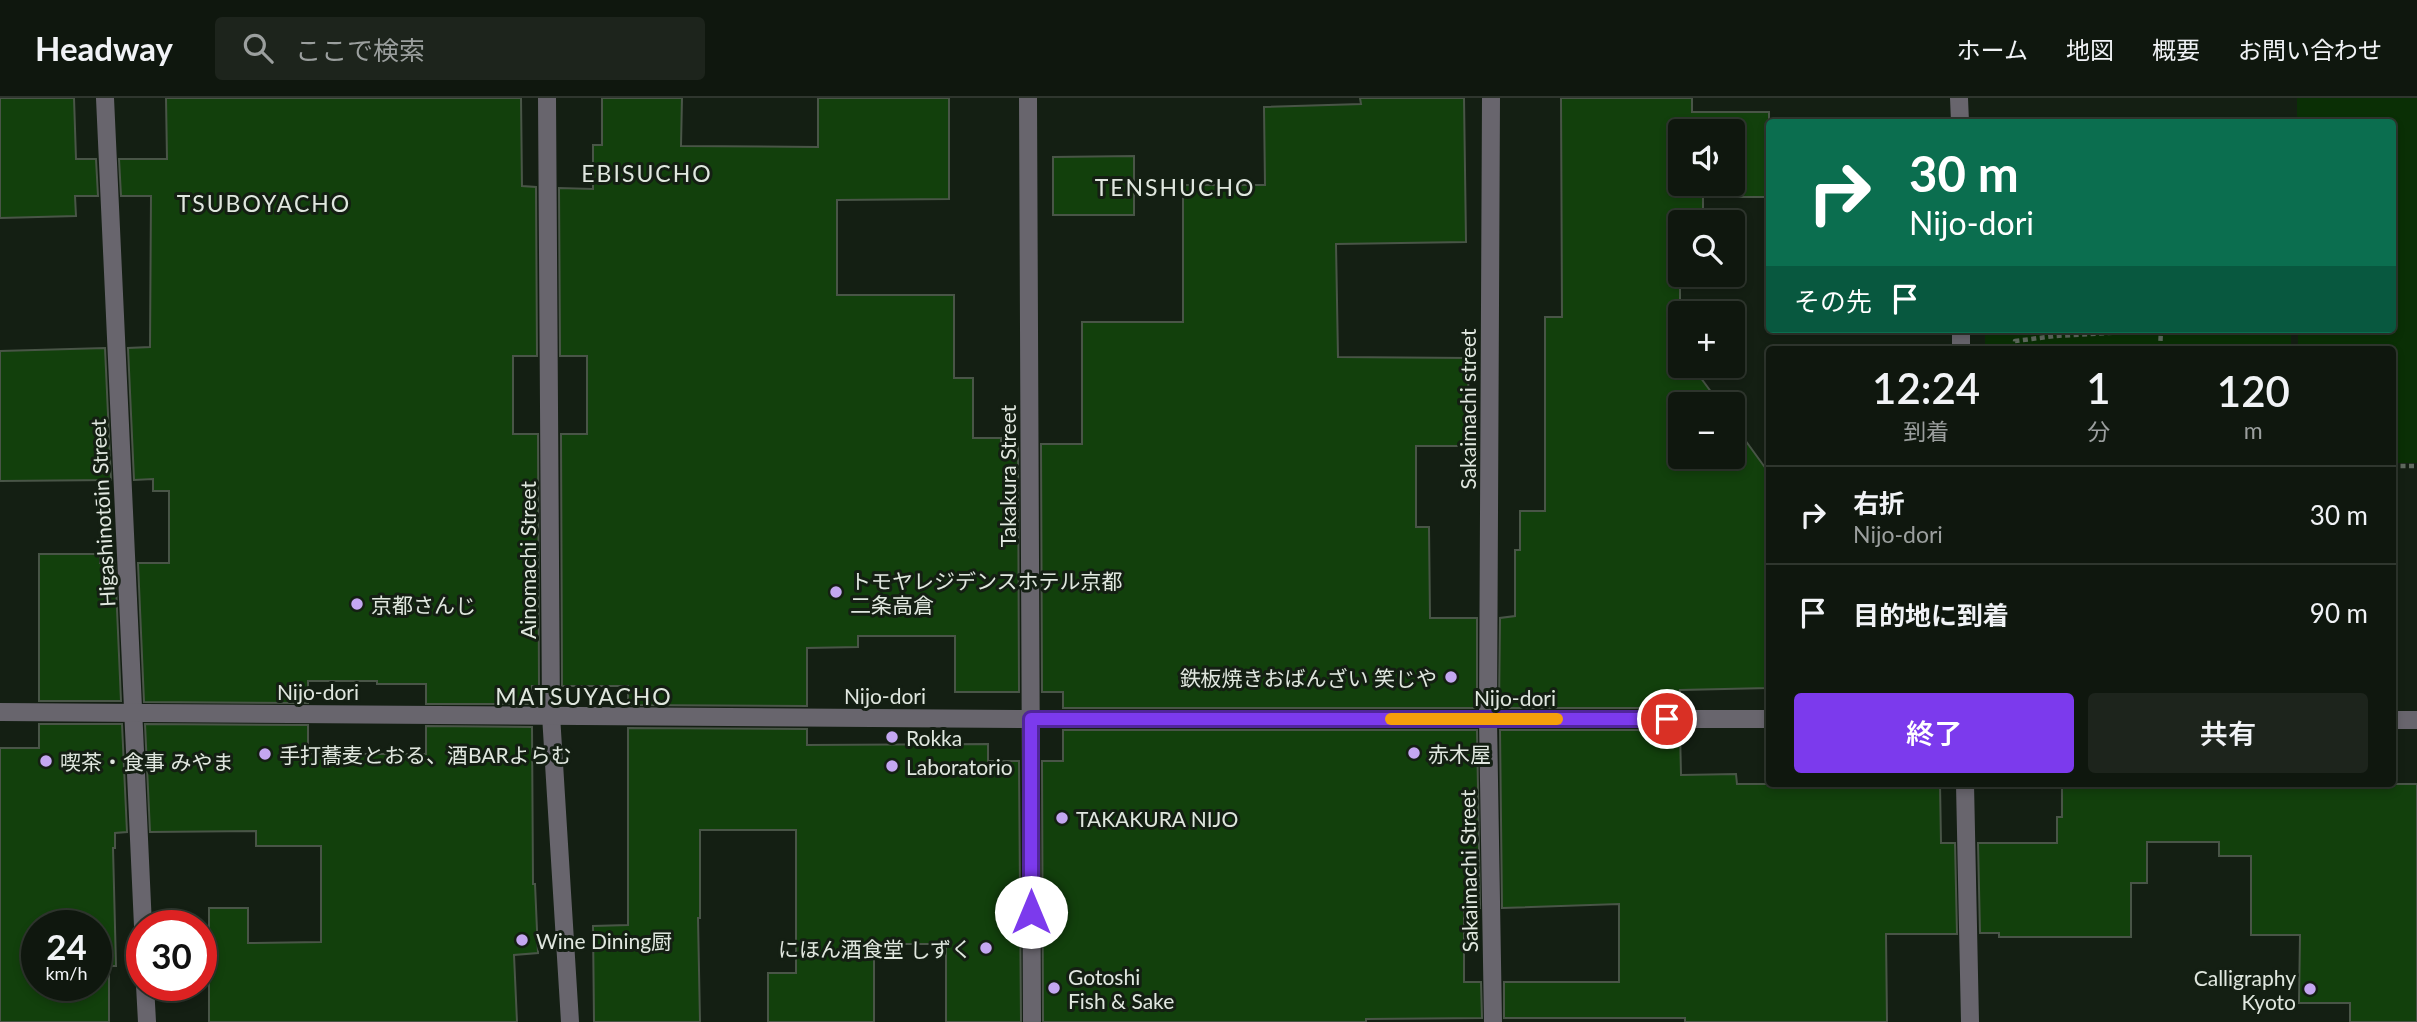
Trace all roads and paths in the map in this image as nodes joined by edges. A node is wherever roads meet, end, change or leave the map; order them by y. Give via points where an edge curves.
1 (105, 98) edge
2 (547, 98) edge
3 (1028, 98) edge
4 (1491, 98) edge
5 (1959, 98) edge
6 (1959, 119) edge
7 (2108, 333) edge
8 (2014, 346) edge
9 (2396, 466) edge
10 (2417, 466) edge
11 (0, 712) edge
12 (135, 712) junction
13 (551, 715) junction
14 (1031, 719) junction
15 (1766, 719) edge
16 (1488, 720) junction
17 (2396, 720) edge
18 (2417, 720) edge
19 (1965, 787) edge
20 (142, 910) edge
21 (146, 1001) edge
22 (147, 1022) edge
23 (569, 1022) edge
24 (1032, 1022) edge
25 (1493, 1022) edge
26 (1970, 1022) edge

1 - 12 street, Higashinotōin Street
2 - 13 street, Ainomachi Street
3 - 14 street, Takakura Street
4 - 16 street, Sakaimachi street
5 - 6 street
7 - 8 path via 2015,341
9 - 10 path
11 - 12 street, Nijo-dori
12 - 13 street, Nijo-dori
12 - 20 street, Higashinotōin Street
13 - 14 street, Nijo-dori
13 - 23 street, Ainomachi Street
14 - 16 street, Nijo-dori
14 - 24 street, Takakura Street
15 - 16 street, Nijo-dori
16 - 25 street, Sakaimachi Street
17 - 18 street
19 - 26 street
21 - 22 street

